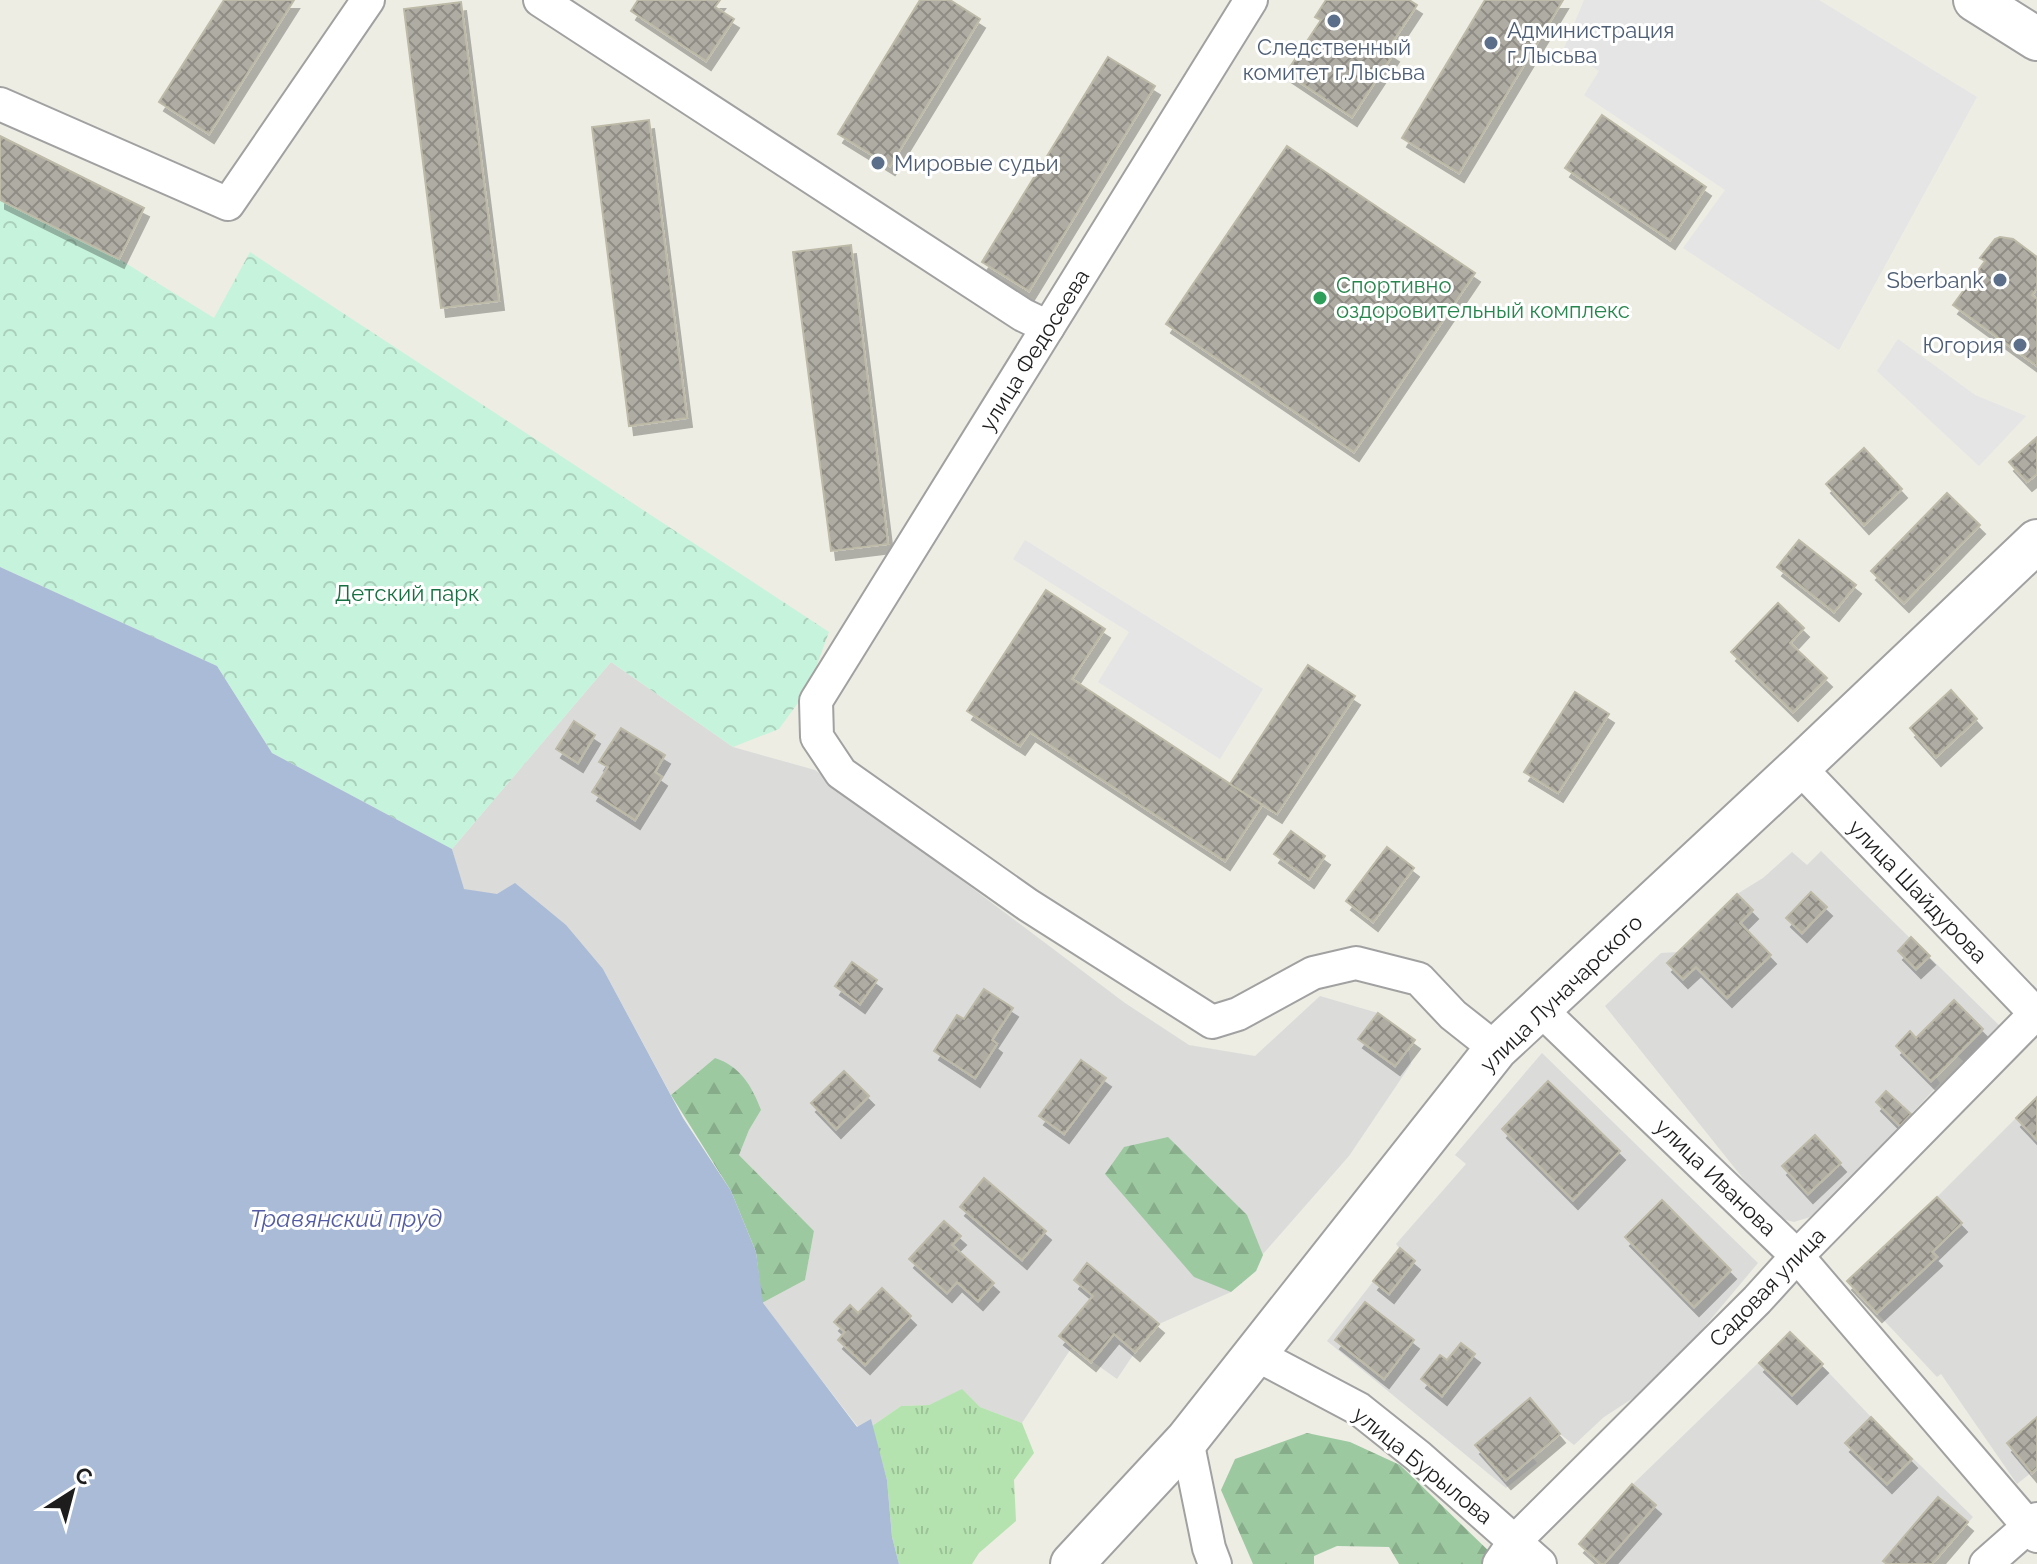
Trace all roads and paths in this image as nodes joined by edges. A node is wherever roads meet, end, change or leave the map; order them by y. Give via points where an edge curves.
1 (368, 0) edge
2 (540, 0) edge
3 (1251, 0) edge
4 (1975, 0) edge
5 (2037, 39) edge
6 (0, 104) edge
7 (1048, 327) junction
8 (2037, 541) edge
9 (1799, 767) junction
10 (1541, 1010) junction
11 (2037, 1013) edge
12 (1496, 1049) junction
13 (1797, 1256) junction
14 (1255, 1354) junction
15 (1187, 1440) junction
16 (2034, 1527) edge
17 (1507, 1552) edge
18 (1072, 1564) edge
19 (1215, 1564) edge
20 (1540, 1564) edge
21 (1986, 1564) edge

1 - 6 street via 228,204
2 - 7 street
3 - 7 street, улица Федосеева
4 - 5 street
7 - 12 street, улица Федосеева via 816,701 817,737 841,773 1028,905 1212,1022 1238,1014 1313,973 1356,963 1419,979
8 - 9 street, улица Луначарского
9 - 10 street, улица Луначарского
9 - 11 street, улица Шайдурова
10 - 12 street, улица Луначарского
10 - 13 street, улица Иванова
11 - 13 street, Садовая улица
12 - 14 street, улица Луначарского
13 - 16 street, улица Иванова
13 - 17 street, Садовая улица
14 - 15 street, улица Луначарского
14 - 17 street, улица Бурылова via 1359,1409
15 - 18 street, улица Луначарского
15 - 19 street
16 - 21 street
17 - 20 street, улица Бурылова

